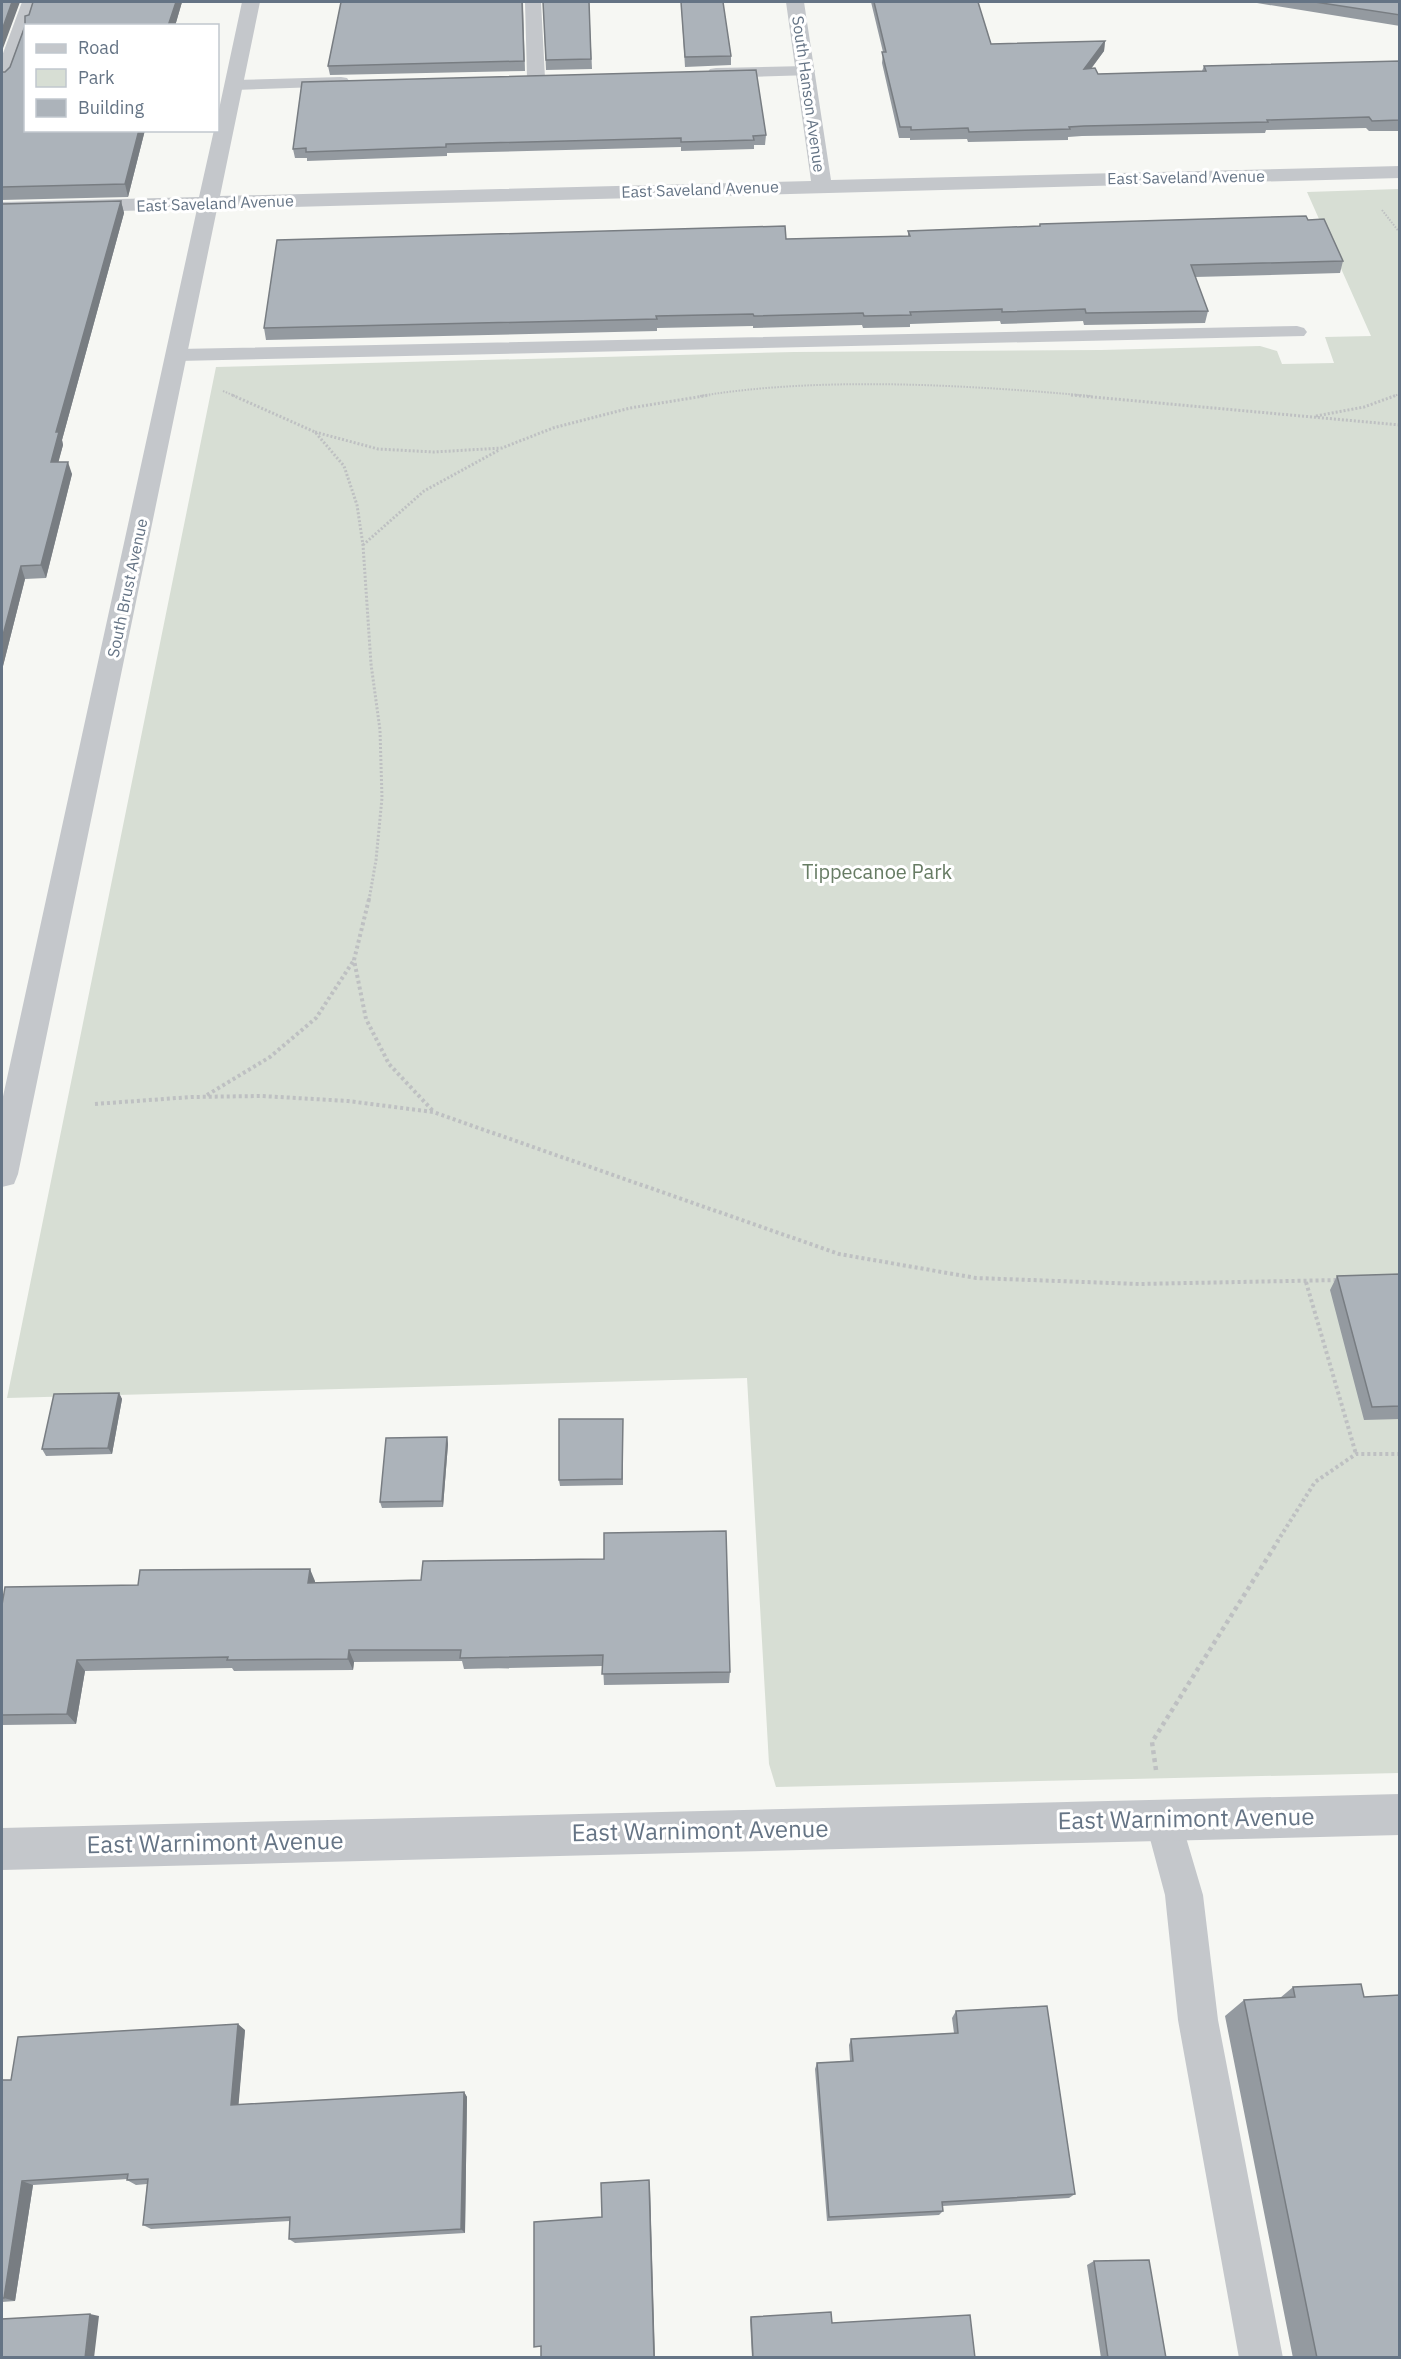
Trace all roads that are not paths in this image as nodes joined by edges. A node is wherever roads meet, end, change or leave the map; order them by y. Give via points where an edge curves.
1 (30, 2) edge
2 (251, 2) edge
3 (533, 2) edge
4 (795, 2) edge
5 (806, 71) junction
6 (703, 73) edge
7 (2, 78) edge
8 (513, 78) edge
9 (353, 82) edge
10 (234, 85) junction
11 (1400, 172) edge
12 (822, 186) junction
13 (210, 203) junction
14 (2, 208) edge
15 (1297, 332) dead end
16 (178, 355) junction
17 (15, 1048) edge
18 (2, 1174) edge
19 (1400, 1814) edge
20 (1164, 1820) junction
21 (2, 1849) edge
22 (1261, 2358) edge

1 - 7 lane
2 - 10 street, South Brust Avenue
3 - 8 lane via 542,77
4 - 5 street, South Hanson Avenue
5 - 6 lane
5 - 12 street, South Hanson Avenue
9 - 10 lane
10 - 13 street, South Brust Avenue
11 - 12 street, East Saveland Avenue
12 - 13 street, East Saveland Avenue
13 - 14 street, East Saveland Avenue
13 - 16 street, South Brust Avenue
15 - 16 lane
16 - 17 street, South Brust Avenue
17 - 18 street, South Brust Avenue
19 - 20 street, East Warnimont Avenue
20 - 21 street, East Warnimont Avenue
20 - 22 lane via 1184,1895 1198,2020

